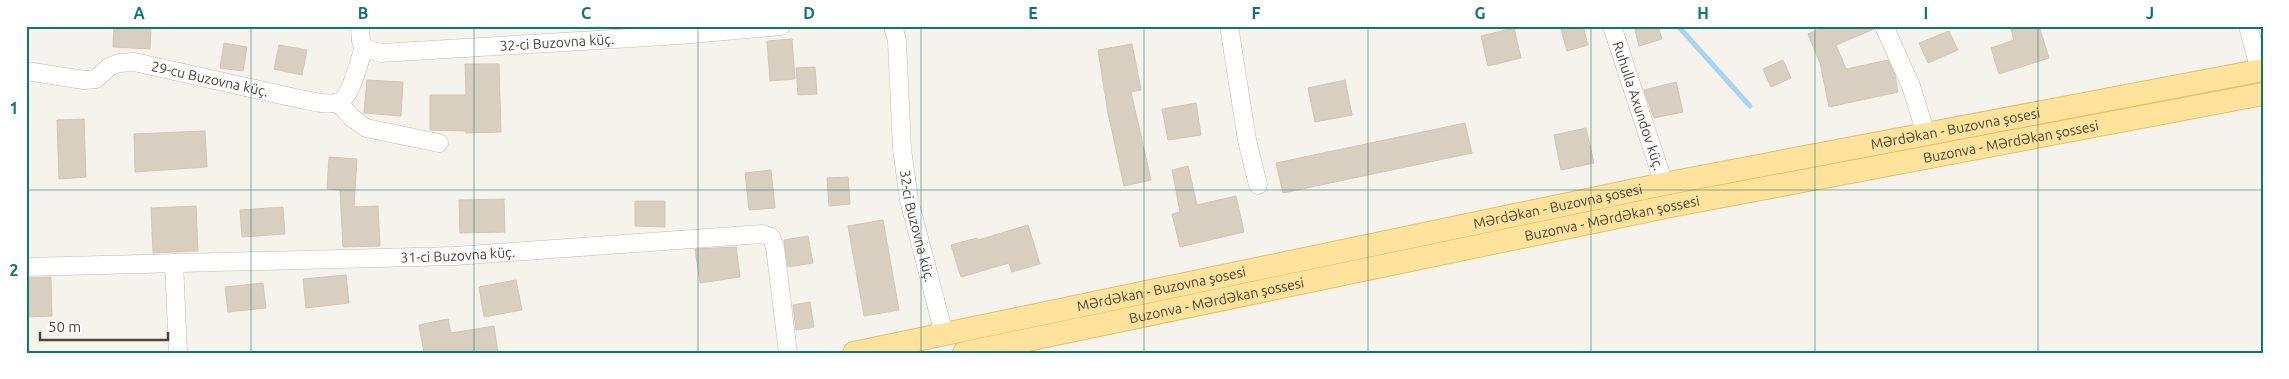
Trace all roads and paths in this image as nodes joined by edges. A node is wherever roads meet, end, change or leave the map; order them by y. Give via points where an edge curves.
1 (360, 26) edge
2 (781, 26) edge
3 (893, 26) edge
4 (1228, 26) edge
5 (1612, 26) edge
6 (1884, 26) edge
7 (2248, 26) edge
8 (364, 48) junction
9 (26, 71) edge
10 (2261, 71) edge
11 (2263, 94) edge
12 (338, 102) junction
13 (1926, 134) junction
14 (439, 143) dead end
15 (1664, 184) junction
16 (1258, 185) dead end
17 (174, 263) junction
18 (26, 267) edge
19 (944, 334) junction
20 (178, 353) edge
21 (788, 353) edge
22 (854, 353) edge
23 (964, 353) edge

1 - 8 street via 360,40
2 - 8 street, 32-ci Buzovna küç. via 381,54
3 - 19 street, 32-ci Buzovna küç. via 897,41 907,192
4 - 16 street
5 - 15 street, Ruhulla Axundov küç.
6 - 13 street via 1911,86
7 - 10 street
8 - 12 street via 350,87
9 - 12 street, 29-cu Buzovna küç. via 84,80 96,78 118,63 134,62 300,99
10 - 13 main road, Mərdəkan - Buzovna şosesi
11 - 23 main road, Buzonva - Mərdəkan şossesi via 1670,206
12 - 14 street via 351,118 366,128
13 - 15 main road, Mərdəkan - Buzovna şosesi
15 - 19 main road, Mərdəkan - Buzovna şosesi
17 - 18 street, 31-ci Buzovna küç.
17 - 20 street
17 - 21 street, 31-ci Buzovna küç. via 455,256 762,234 771,237 775,247
19 - 22 main road, Mərdəkan - Buzovna şosesi

